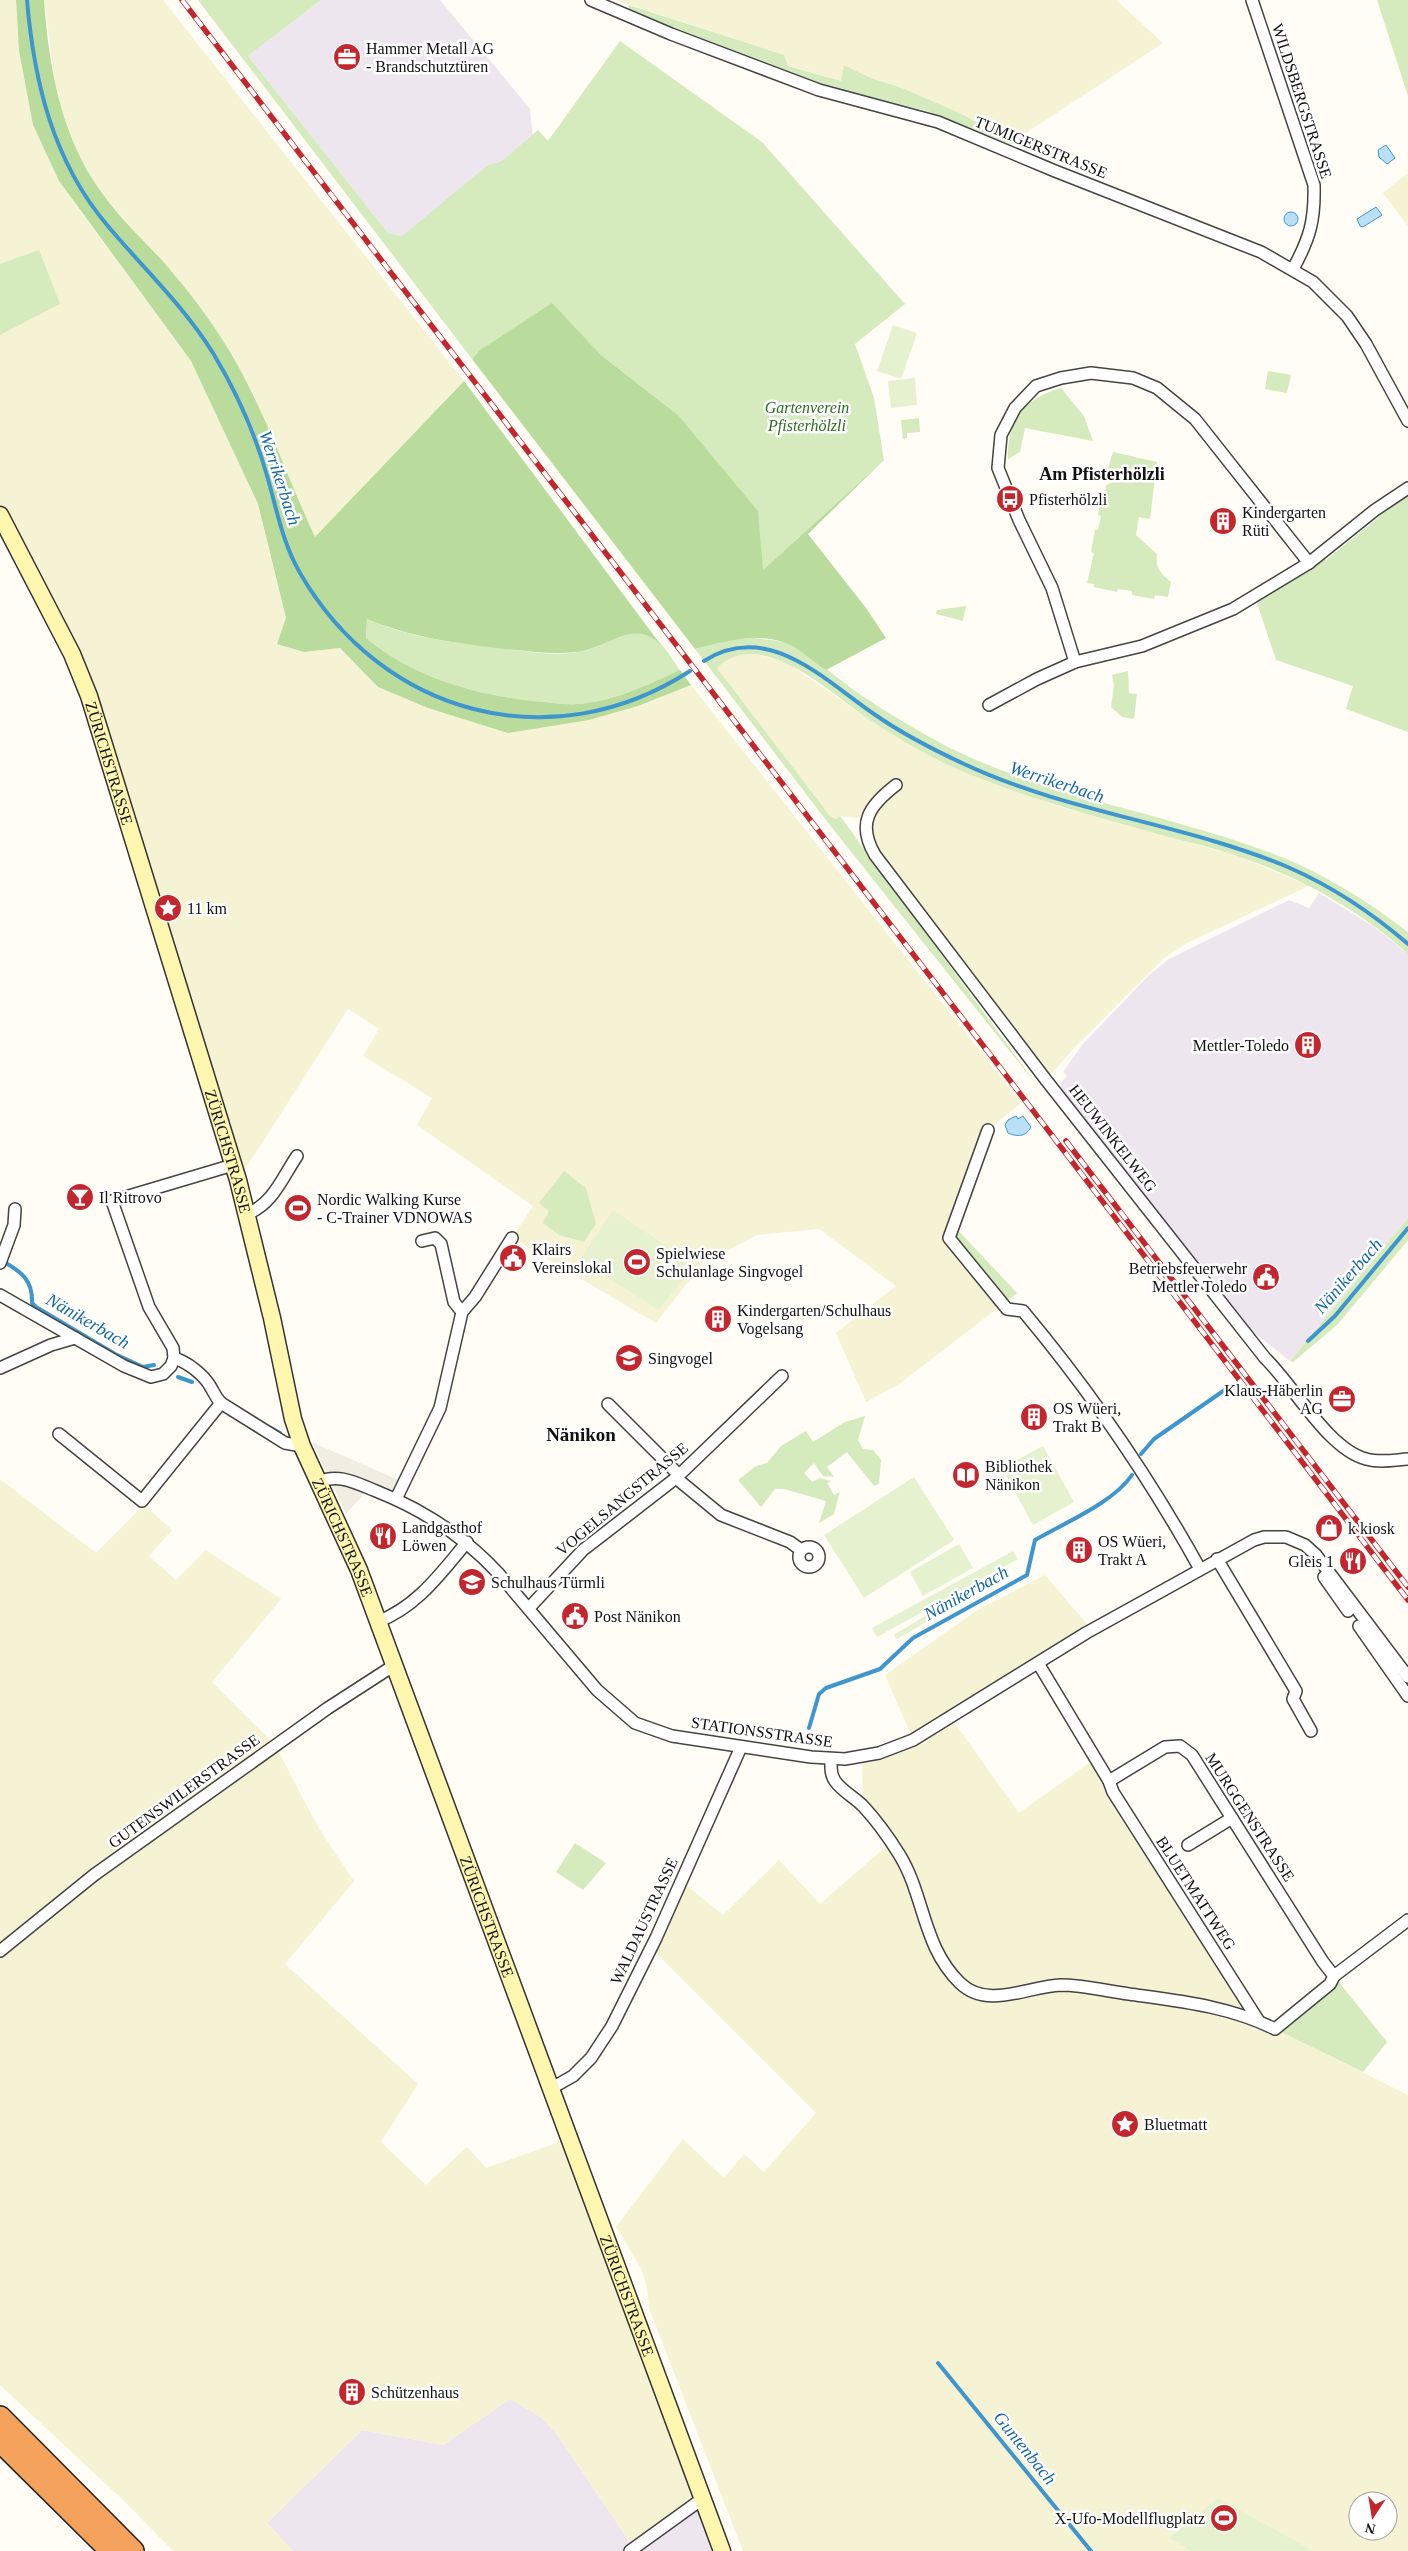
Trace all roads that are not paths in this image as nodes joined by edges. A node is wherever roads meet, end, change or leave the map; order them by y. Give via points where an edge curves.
1 (591, 0) edge
2 (1252, 0) edge
3 (1293, 269) junction
4 (1408, 421) edge
5 (1408, 488) edge
6 (0, 515) edge
7 (1308, 564) junction
8 (1074, 662) junction
9 (989, 704) dead end
10 (896, 785) dead end
11 (988, 1130) dead end
12 (297, 1156) dead end
13 (233, 1165) junction
14 (15, 1210) dead end
15 (247, 1214) junction
16 (512, 1238) dead end
17 (422, 1241) dead end
18 (0, 1263) edge
19 (0, 1295) edge
20 (462, 1312) junction
21 (75, 1338) junction
22 (174, 1358) junction
23 (0, 1368) edge
24 (782, 1376) dead end
25 (221, 1403) junction
26 (608, 1404) dead end
27 (59, 1434) dead end
28 (302, 1446) junction
29 (1408, 1459) edge
30 (678, 1477) junction
31 (318, 1482) junction
32 (396, 1499) junction
33 (467, 1542) junction
34 (801, 1550) dead end
35 (1217, 1559) junction
36 (1200, 1568) junction
37 (1326, 1568) junction
38 (529, 1608) junction
39 (378, 1622) junction
40 (1038, 1663) junction
41 (393, 1666) junction
42 (1408, 1677) edge
43 (1408, 1696) edge
44 (1311, 1731) dead end
45 (741, 1747) junction
46 (831, 1759) junction
47 (1109, 1781) junction
48 (1232, 1818) junction
49 (1188, 1845) dead end
50 (1408, 1920) edge
51 (0, 1952) edge
52 (1334, 1976) junction
53 (1258, 2020) junction
54 (550, 2089) junction
55 (0, 2417) edge
56 (0, 2441) edge
57 (702, 2499) junction
58 (111, 2551) edge
59 (133, 2551) edge
60 (630, 2551) edge
61 (722, 2551) edge

1 - 3 street, TUMIGERSTRASSE via 820,90 938,122 1261,252
2 - 3 street, WILDSBERGSTRASSE via 1314,185 1315,210 1309,239
3 - 4 street, TUMIGERSTRASSE via 1348,316
5 - 7 street
6 - 13 main road, ZÜRICHSTRASSE via 72,654 89,696
7 - 8 street via 1248,601 1197,625 1142,646
7 - 8 street via 1190,414 1158,388 1133,378 1091,374 1036,386 1015,408 1001,435 998,468 1052,588
8 - 9 street
10 - 29 street, HEUWINKELWEG via 877,800 867,819 867,837 875,855 1046,1080 1265,1358 1330,1435 1346,1451 1367,1460
11 - 36 street via 949,1238 1007,1309 1023,1310 1091,1394
12 - 15 street via 268,1201
13 - 15 main road, ZÜRICHSTRASSE
13 - 22 street via 112,1201 138,1280 149,1307 173,1348
14 - 18 street via 14,1225
15 - 28 main road, ZÜRICHSTRASSE via 293,1419
16 - 20 street
17 - 20 street via 435,1238 441,1244 454,1302
19 - 21 street
20 - 32 street via 440,1408
21 - 22 street via 112,1360 151,1377 163,1374
21 - 23 street
22 - 25 street via 184,1361 209,1384
24 - 30 street, VOGELSANGSTRASSE
25 - 27 street via 142,1501
25 - 28 street via 285,1443
26 - 30 street
28 - 31 main road, ZÜRICHSTRASSE
30 - 34 street via 721,1515 790,1542
30 - 38 street, VOGELSANGSTRASSE via 592,1542
31 - 32 street, STATIONSSTRASSE via 340,1478
31 - 39 main road, ZÜRICHSTRASSE
32 - 33 street, STATIONSSTRASSE via 436,1520
33 - 38 street, STATIONSSTRASSE
33 - 39 street via 418,1598
35 - 36 street, STATIONSSTRASSE
35 - 37 street, STATIONSSTRASSE via 1254,1540 1274,1536 1305,1545
35 - 44 street via 1296,1692 1293,1699
36 - 40 street, STATIONSSTRASSE
37 - 42 street
37 - 43 street via 1323,1575 1332,1591
38 - 45 street, STATIONSSTRASSE via 597,1690 635,1723 672,1736
39 - 41 main road, ZÜRICHSTRASSE
40 - 46 street, STATIONSSTRASSE via 913,1740 862,1757
40 - 47 street, BLUETMATTWEG
41 - 51 street, GUTENSWILERSTRASSE via 328,1708 94,1875
41 - 54 main road, ZÜRICHSTRASSE
45 - 46 street, STATIONSSTRASSE
45 - 54 street, WALDAUSTRASSE via 654,1943 612,2026 591,2058 573,2076
46 - 53 street via 835,1782 863,1805 902,1860 934,1949 962,1984 975,1993 988,1997 1048,1986 1076,1986 1221,2008
47 - 48 street, MURGGENSTRASSE via 1165,1747 1180,1746 1192,1755
47 - 53 street, BLUETMATTWEG
48 - 49 street
48 - 52 street, MURGGENSTRASSE
50 - 52 street
52 - 53 street via 1330,1984 1275,2029
54 - 57 main road, ZÜRICHSTRASSE
55 - 59 highway
56 - 58 highway
57 - 60 street
57 - 61 main road, ZÜRICHSTRASSE

